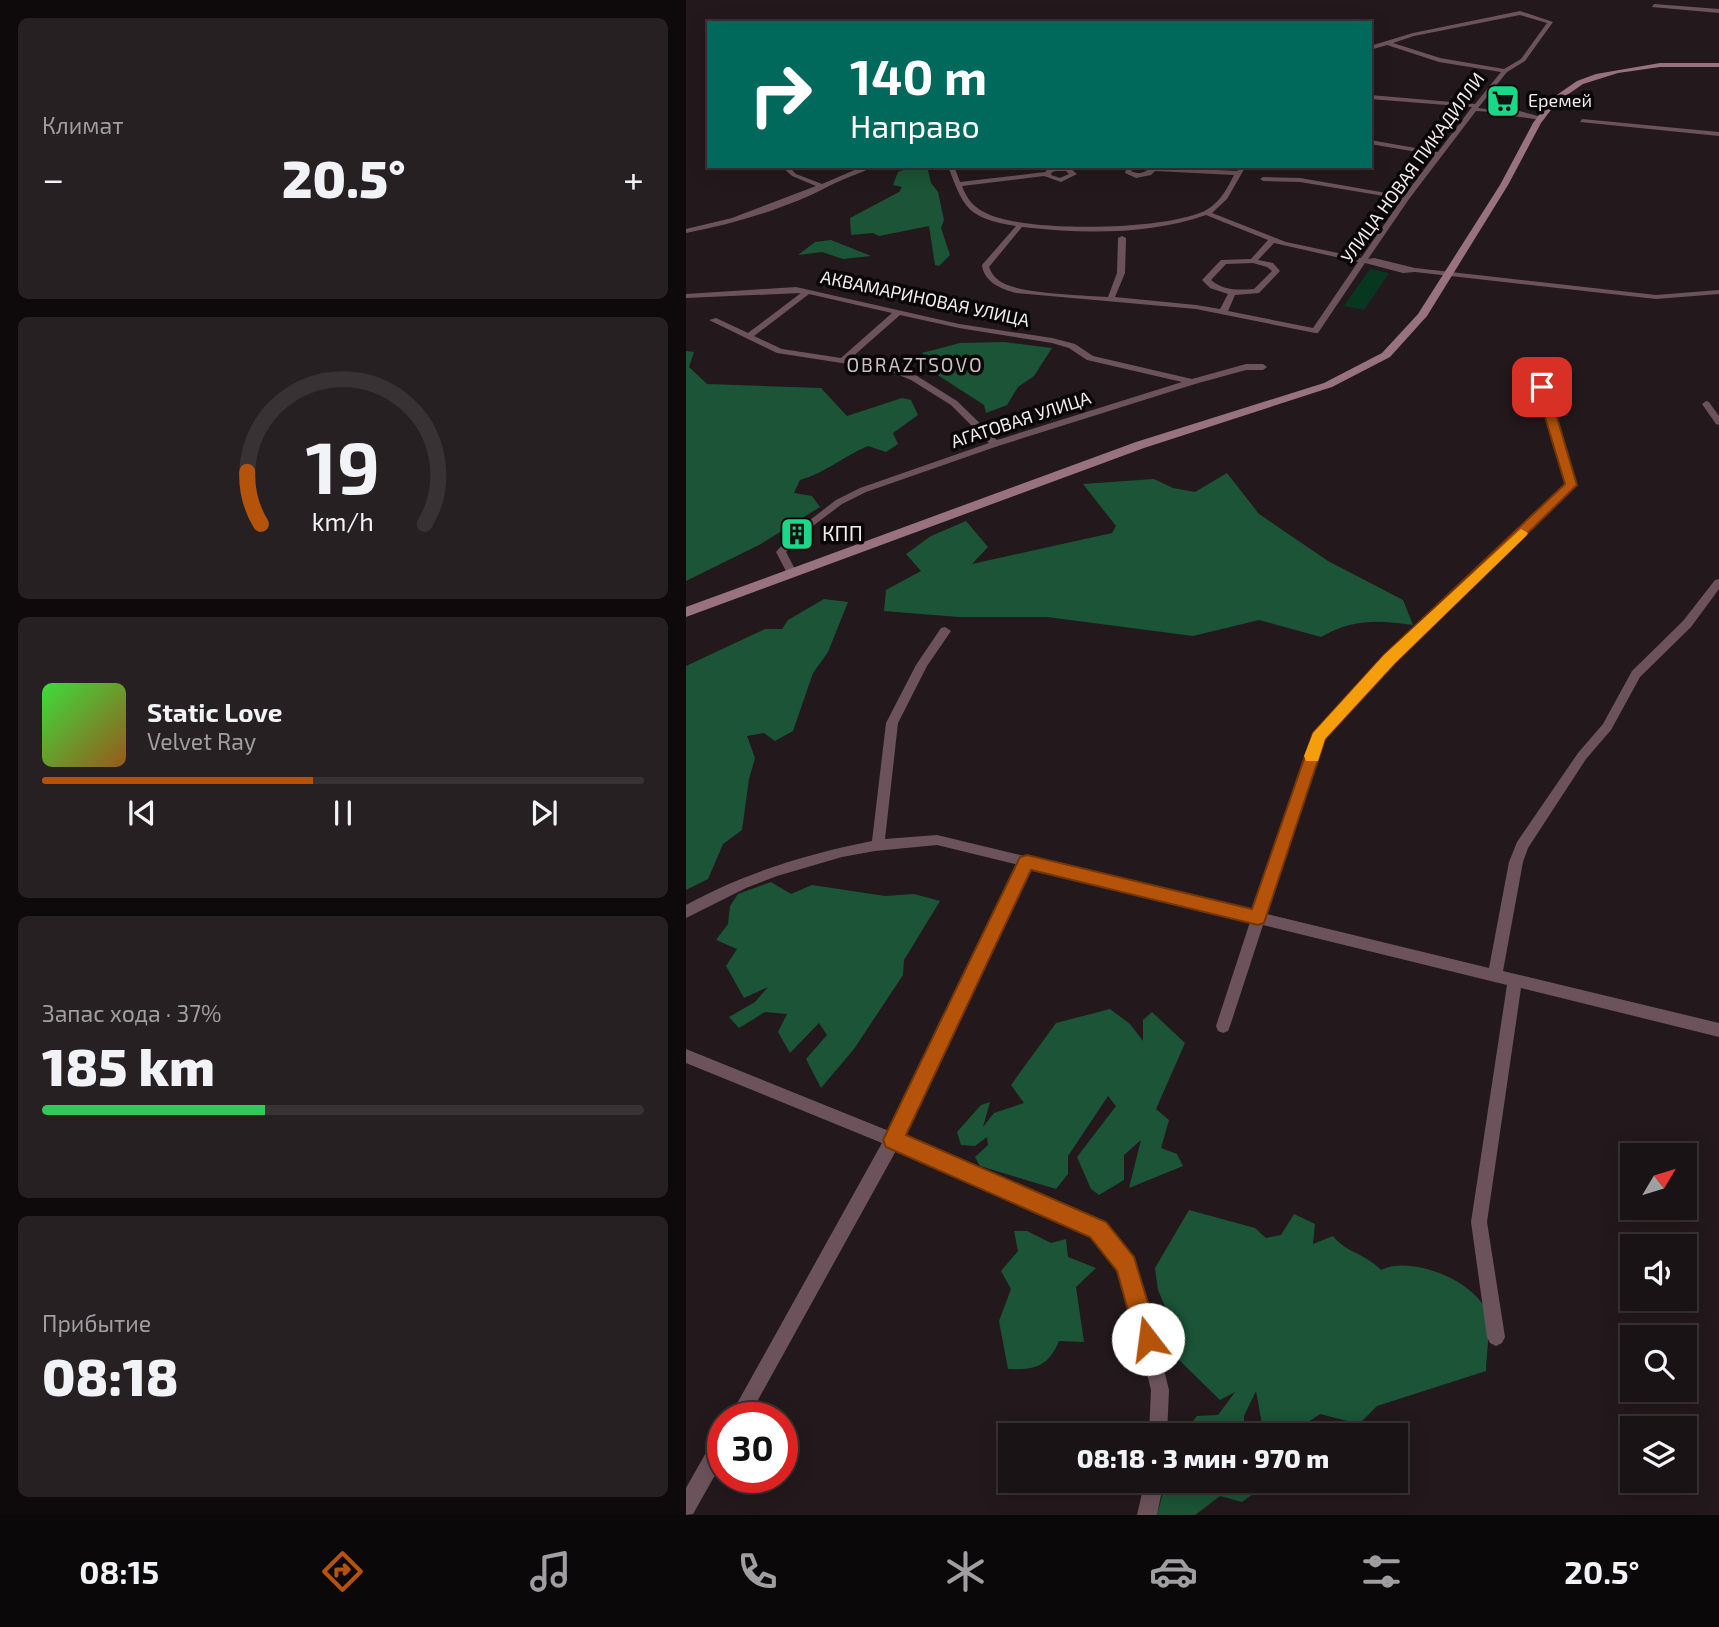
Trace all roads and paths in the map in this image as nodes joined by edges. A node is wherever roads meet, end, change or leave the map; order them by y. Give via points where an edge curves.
1 (1654, 6) dead end
2 (1719, 11) edge
3 (1388, 43) junction
4 (1372, 47) edge
5 (1719, 65) edge
6 (1505, 71) junction
7 (1372, 97) edge
8 (1477, 107) junction
9 (1492, 109) tunnel mouth
10 (1507, 112) tunnel mouth
11 (1542, 117) junction
12 (1582, 121) dead end
13 (1719, 134) edge
14 (1372, 142) edge
15 (1441, 154) junction
16 (786, 168) edge
17 (866, 168) edge
18 (952, 168) edge
19 (1130, 168) edge
20 (1151, 168) edge
21 (1241, 170) edge
22 (1046, 174) dead end
23 (1263, 179) dead end
24 (959, 184) junction
25 (823, 187) junction
26 (1406, 198) junction
27 (1207, 213) junction
28 (1019, 227) junction
29 (686, 231) edge
30 (1122, 239) dead end
31 (1273, 239) junction
32 (1253, 261) junction
33 (1367, 261) junction
34 (1447, 276) junction
35 (808, 291) junction
36 (1719, 292) edge
37 (1232, 293) junction
38 (686, 296) edge
39 (1111, 299) junction
40 (898, 312) junction
41 (1223, 312) junction
42 (713, 320) dead end
43 (750, 336) junction
44 (844, 360) junction
45 (1263, 367) dead end
46 (1192, 382) junction
47 (1542, 387) dead end
48 (1706, 404) dead end
49 (1719, 422) edge
50 (995, 444) junction
51 (798, 534) joint
52 (792, 573) junction
53 (1719, 582) edge
54 (686, 612) edge
55 (945, 631) dead end
56 (878, 844) junction
57 (1027, 862) junction
58 (686, 912) edge
59 (1258, 918) junction
60 (1495, 974) junction
61 (1515, 979) junction
62 (1223, 1026) dead end
63 (1719, 1030) edge
64 (686, 1056) edge
65 (893, 1140) junction
66 (1496, 1337) dead end
67 (747, 1402) edge
68 (1159, 1423) edge
69 (707, 1470) edge
70 (1152, 1493) edge
71 (686, 1507) edge
72 (1147, 1515) edge

1 - 2 street
3 - 4 street
3 - 6 street via 1446,62
3 - 6 street, УЛИЦА НОВАЯ ПИКАДИЛЛИ via 1520,13 1549,22 1523,60
5 - 11 street via 1659,65 1593,79 1559,96
6 - 8 street, УЛИЦА НОВАЯ ПИКАДИЛЛИ
7 - 8 street
8 - 9 street
8 - 15 street, УЛИЦА НОВАЯ ПИКАДИЛЛИ
10 - 11 street
11 - 34 street
12 - 13 street
14 - 15 street
15 - 26 street, УЛИЦА НОВАЯ ПИКАДИЛЛИ
16 - 25 street
17 - 25 street
18 - 24 street
19 - 20 street via 1127,172 1136,176 1149,174
20 - 21 street
21 - 27 street via 1227,196
22 - 24 street
23 - 26 street
24 - 28 street via 968,205 981,215
25 - 29 street via 745,218
26 - 33 street, УЛИЦА НОВАЯ ПИКАДИЛЛИ
27 - 28 street via 1150,226
27 - 31 street
28 - 39 street via 985,267 991,279 1016,290
30 - 39 street via 1121,273
31 - 32 street
31 - 33 street
32 - 37 street via 1276,271 1256,291
32 - 37 street via 1224,262 1206,280
33 - 34 street
33 - 41 street, УЛИЦА НОВАЯ ПИКАДИЛЛИ via 1315,331
34 - 36 street via 1656,297
34 - 52 street via 1422,316 1386,355 1328,385 1140,445
35 - 38 street, АКВАМАРИНОВАЯ УЛИЦА via 782,288
35 - 40 street, АКВАМАРИНОВАЯ УЛИЦА
35 - 43 street
37 - 41 street
39 - 41 street
40 - 44 street
40 - 46 street, АКВАМАРИНОВАЯ УЛИЦА via 1052,341 1072,346 1090,358
42 - 43 street
43 - 44 street via 780,351
44 - 50 street via 889,368 914,379 954,403
45 - 46 street, АГАТОВАЯ УЛИЦА
46 - 50 street, АГАТОВАЯ УЛИЦА
47 - 59 street via 1571,485 1389,659 1318,737
48 - 49 street
50 - 51 street, АГАТОВАЯ УЛИЦА via 863,490 839,502
51 - 52 street via 781,552
52 - 54 street
53 - 60 street via 1687,624 1636,674 1606,727 1522,846
55 - 56 street via 892,723
56 - 57 street via 937,840
56 - 58 street via 731,888
57 - 59 street
57 - 65 street
59 - 60 street
59 - 62 street
60 - 61 street
61 - 63 street
61 - 66 street via 1479,1223
64 - 65 street
65 - 67 street
65 - 68 street via 1098,1230 1126,1265 1160,1390
69 - 71 street
70 - 72 street

